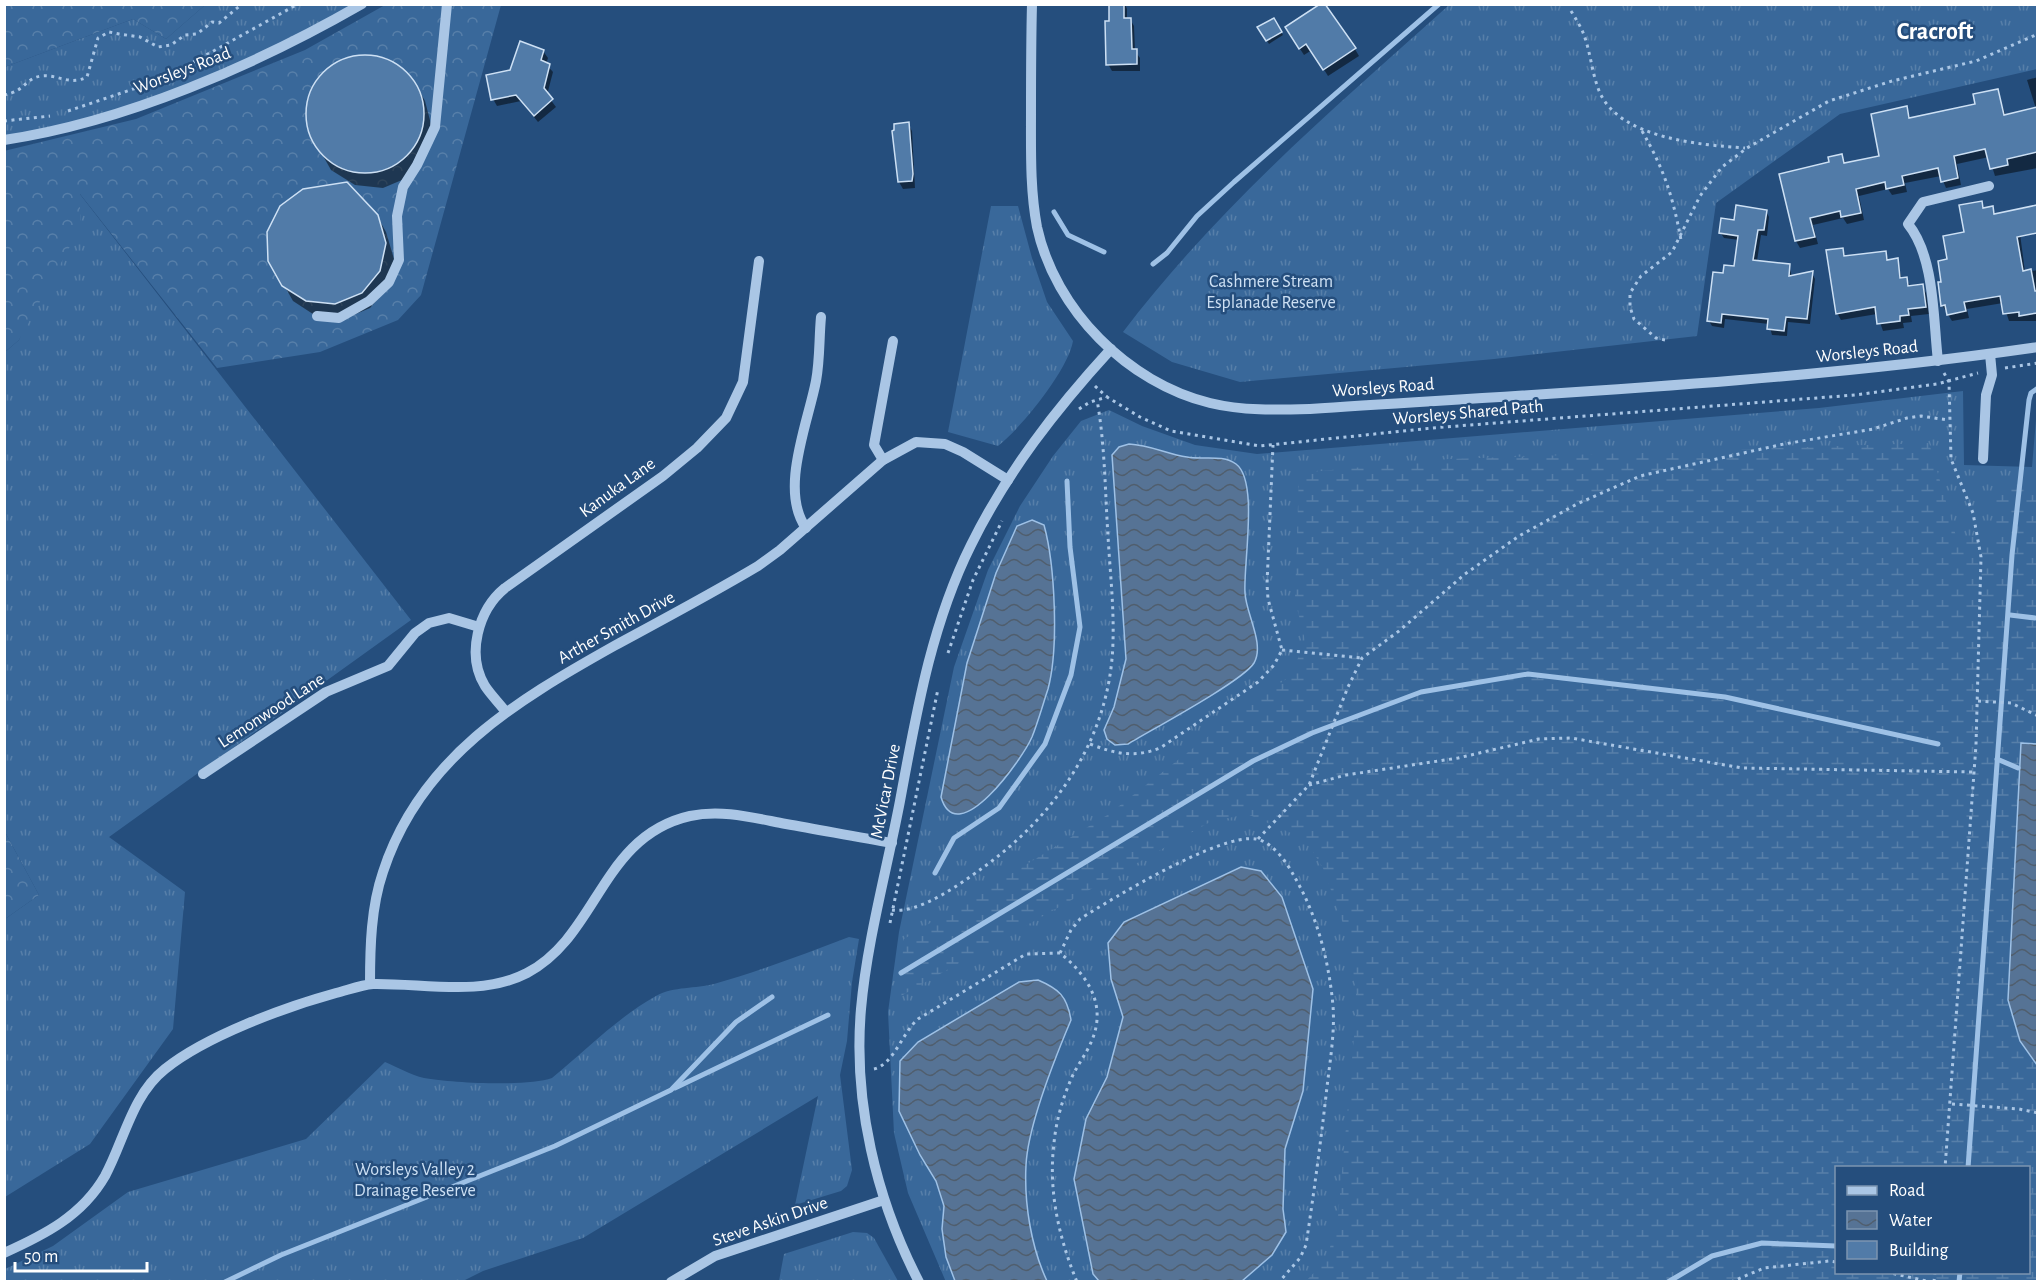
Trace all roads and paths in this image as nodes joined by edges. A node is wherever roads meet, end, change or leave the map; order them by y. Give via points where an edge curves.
1 (242, 4) edge
2 (298, 4) edge
3 (362, 4) edge
4 (447, 4) edge
5 (1032, 4) edge
6 (1571, 11) dead end
7 (2037, 34) edge
8 (4, 96) edge
9 (67, 111) dead end
10 (56, 115) dead end
11 (4, 122) edge
12 (1641, 130) junction
13 (4, 140) edge
14 (1747, 148) junction
15 (1989, 186) dead end
16 (1681, 240) junction
17 (759, 261) dead end
18 (317, 316) dead end
19 (821, 317) dead end
20 (1665, 340) dead end
21 (893, 341) dead end
22 (2037, 347) edge
23 (1111, 350) junction
24 (1990, 354) junction
25 (1938, 361) junction
26 (2037, 363) edge
27 (1992, 369) junction
28 (1949, 382) junction
29 (1094, 385) dead end
30 (1107, 397) junction
31 (1665, 399) dead end
32 (1097, 400) junction
33 (1665, 409) junction
34 (1075, 413) dead end
35 (1948, 420) junction
36 (1273, 445) junction
37 (1983, 459) dead end
38 (883, 460) junction
39 (1008, 480) junction
40 (1004, 517) dead end
41 (806, 528) junction
42 (479, 627) junction
43 (1282, 650) junction
44 (946, 658) dead end
45 (1362, 658) junction
46 (939, 685) dead end
47 (1978, 701) junction
48 (506, 712) junction
49 (2037, 716) edge
50 (1090, 744) junction
51 (1974, 772) junction
52 (203, 774) dead end
53 (1309, 785) junction
54 (1258, 839) junction
55 (892, 843) junction
56 (892, 910) junction
57 (887, 929) dead end
58 (1060, 953) junction
59 (369, 984) junction
60 (874, 1063) dead end
61 (885, 1065) dead end
62 (875, 1076) dead end
63 (1952, 1104) junction
64 (2037, 1113) edge
65 (1946, 1166) edge
66 (884, 1200) junction
67 (4, 1253) edge
68 (1835, 1262) edge
69 (1896, 1274) edge
70 (671, 1281) edge
71 (919, 1281) edge
72 (1077, 1281) edge
73 (1279, 1281) edge
74 (1731, 1281) edge
75 (1933, 1281) edge

1 - 8 path via 219,22 212,22 197,34 185,35 171,45 158,47 140,37 109,32 98,38 87,77 73,82 40,76 28,80 18,93
2 - 9 path via 163,79
3 - 13 street, Worsleys Road via 221,74 97,120
4 - 18 street via 435,127 403,187 397,216 399,260 389,282 369,301 339,318
5 - 23 street, Worsleys Road via 1032,192 1038,228 1053,272 1070,301
6 - 12 path via 1584,34 1607,104
7 - 14 path via 1976,61 1829,101
10 - 11 path
12 - 14 path via 1697,144
12 - 16 path via 1673,196
14 - 16 path via 1722,167 1705,187
15 - 25 street via 1923,202 1908,224 1925,255
16 - 20 path via 1635,282 1630,293 1634,319
17 - 42 street, Kanuka Lane via 743,382 726,418 663,476 498,594
19 - 41 street via 816,378 793,488
21 - 38 street via 874,445
22 - 24 street, Worsleys Road
23 - 25 street, Worsleys Road via 1135,369 1183,394 1210,403 1267,410 1542,395
23 - 39 street, McVicar Drive via 1050,420
24 - 25 street, Worsleys Road
24 - 27 street
26 - 27 path, Worsleys Shared Path
27 - 28 path, Worsleys Shared Path
27 - 37 street via 1986,395
28 - 33 path, Worsleys Shared Path via 1855,395
28 - 35 path
29 - 30 path, Worsleys Shared Path
30 - 32 path
30 - 36 path, Worsleys Shared Path via 1171,431 1246,445
31 - 33 path
32 - 34 path
32 - 50 path via 1113,640 1107,687
33 - 36 path, Worsleys Shared Path
35 - 45 path via 1907,418 1874,429 1784,444 1640,476 1519,536 1465,574 1400,631
35 - 47 path via 1951,459 1973,513 1981,557
36 - 43 path via 1268,591
38 - 39 street, Arther Smith Drive via 916,442 938,442 963,452
38 - 41 street, Arther Smith Drive
39 - 55 street, McVicar Drive via 970,547 939,626
40 - 44 path via 973,580
41 - 48 street, Arther Smith Drive via 758,566 541,687
42 - 48 street, Kanuka Lane via 475,650 478,667 484,685
42 - 52 street, Lemonwood Lane via 449,618 429,623 415,633 388,666 326,692
43 - 45 path
43 - 50 path via 1258,682 1160,748 1130,756
45 - 53 path
46 - 56 path
47 - 49 path via 2011,703
47 - 51 path
48 - 59 street, Arther Smith Drive via 447,763 407,816 377,890
50 - 56 path via 1063,790 1020,838 978,872 927,902 907,910
51 - 53 path via 1742,768 1571,738 1539,739
51 - 63 path
53 - 54 path
54 - 58 path via 1227,842 1095,909 1071,930
54 - 73 path via 1287,863 1311,911 1323,944 1333,1008 1322,1132 1306,1245
55 - 59 street via 735,814 689,817 650,832 636,843 621,858 557,950 527,973 481,987
55 - 66 street, McVicar Drive via 866,973 860,1040 864,1106
56 - 57 path
58 - 61 path via 1026,954 955,995 909,1027
58 - 72 path via 1090,985 1097,1022 1072,1077 1054,1142 1056,1215
59 - 67 street via 263,1018 185,1054 145,1090 105,1175 89,1198 52,1231
60 - 62 path
63 - 64 path
63 - 65 path
66 - 70 street, Steve Askin Drive via 715,1256
66 - 71 street, McVicar Drive
68 - 74 path via 1764,1268
69 - 75 path

